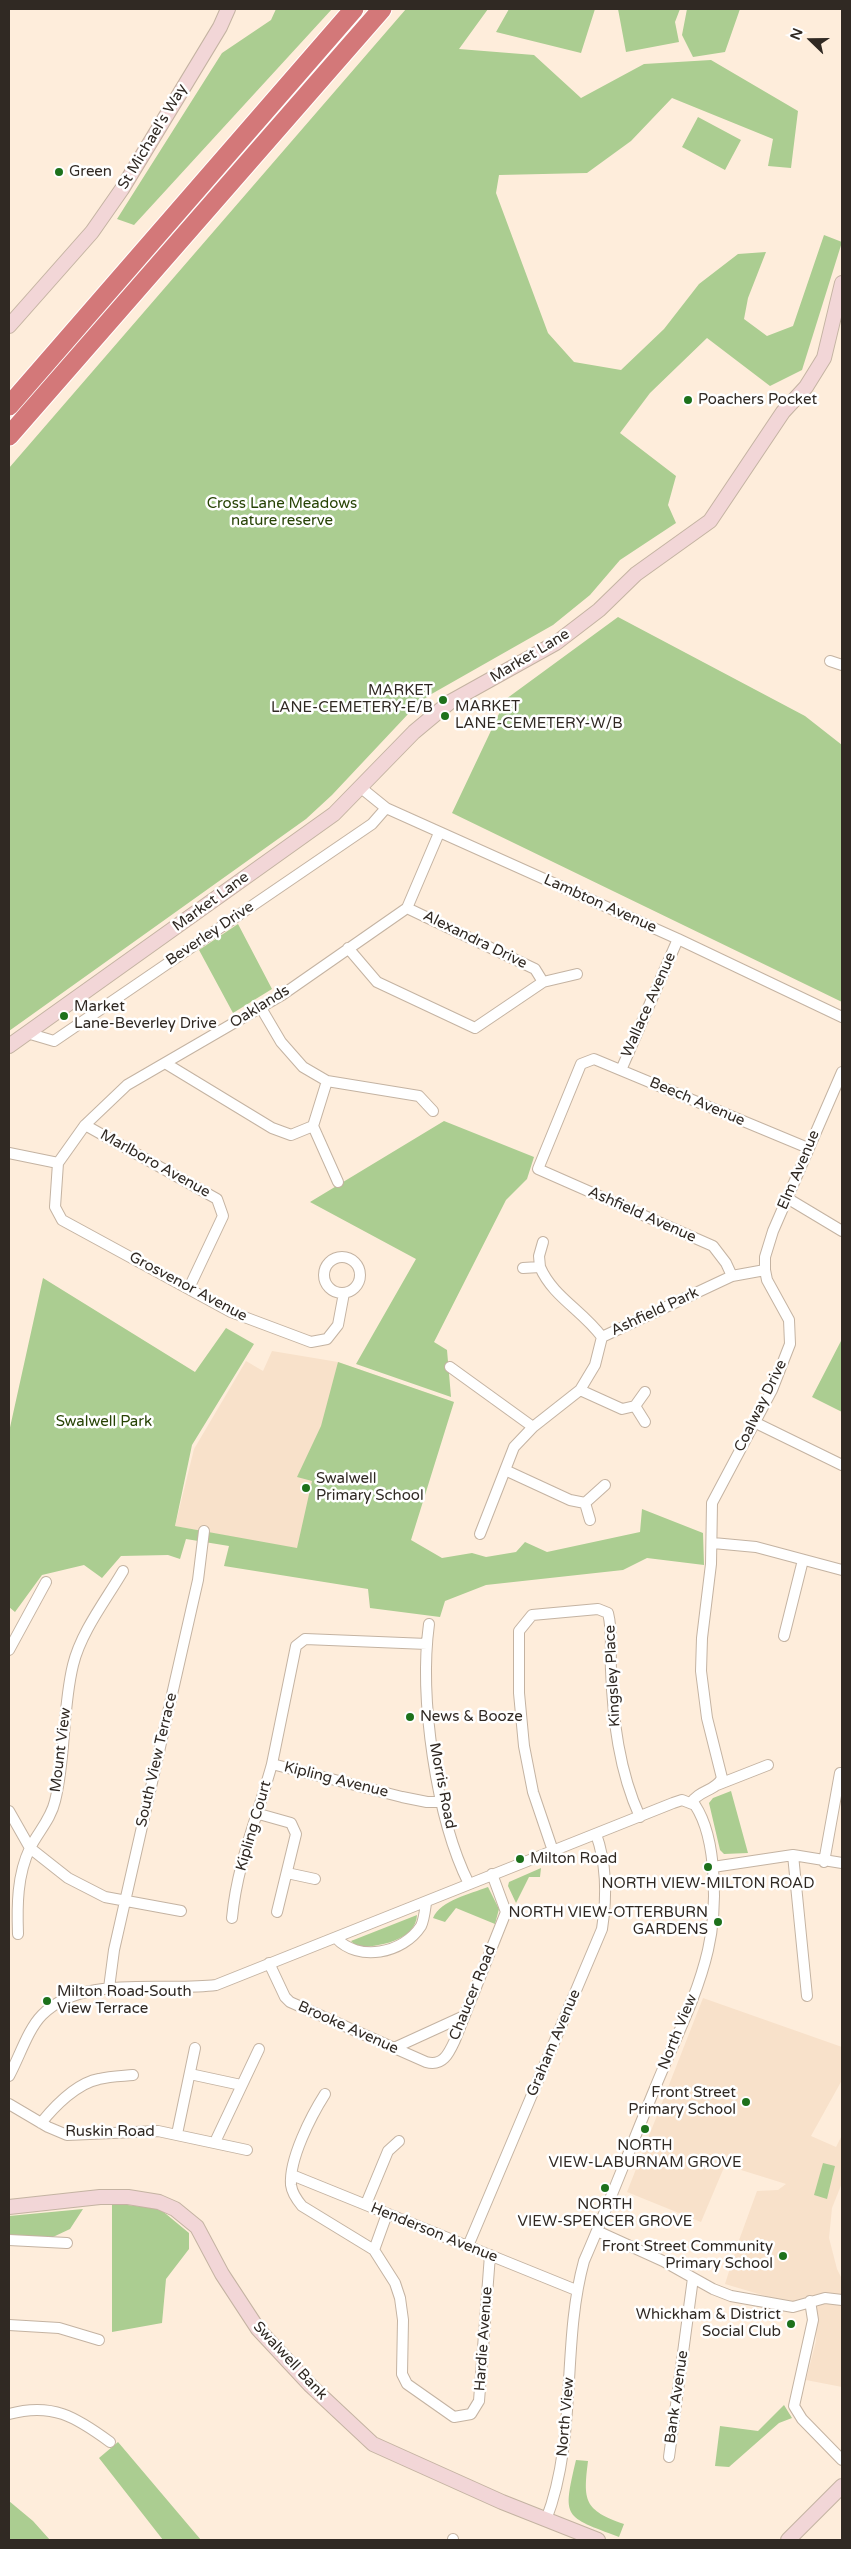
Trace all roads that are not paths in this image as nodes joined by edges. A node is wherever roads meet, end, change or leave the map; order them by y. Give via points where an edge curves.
1 (228, 9) edge
2 (354, 9) edge
3 (382, 9) edge
4 (842, 282) edge
5 (9, 326) edge
6 (9, 406) edge
7 (9, 436) edge
8 (830, 661) dead end
9 (842, 665) edge
10 (360, 787) junction
11 (386, 808) junction
12 (439, 833) junction
13 (407, 908) junction
14 (678, 939) junction
15 (348, 948) junction
16 (577, 974) dead end
17 (543, 982) junction
18 (261, 1008) junction
19 (842, 1017) edge
20 (28, 1033) junction
21 (9, 1046) edge
22 (165, 1063) junction
23 (620, 1070) junction
24 (842, 1072) edge
25 (328, 1080) junction
26 (433, 1111) dead end
27 (85, 1125) junction
28 (313, 1126) junction
29 (808, 1148) junction
30 (9, 1153) edge
31 (58, 1163) junction
32 (538, 1169) joint
33 (338, 1182) dead end
34 (787, 1198) junction
35 (842, 1231) edge
36 (543, 1242) dead end
37 (540, 1267) junction
38 (523, 1268) dead end
39 (765, 1270) junction
40 (732, 1276) junction
41 (189, 1288) junction
42 (344, 1293) dead end
43 (602, 1337) junction
44 (450, 1367) dead end
45 (580, 1390) junction
46 (645, 1392) dead end
47 (635, 1406) junction
48 (645, 1422) dead end
49 (754, 1422) junction
50 (533, 1427) junction
51 (842, 1465) edge
52 (505, 1470) junction
53 (604, 1485) dead end
54 (584, 1502) junction
55 (590, 1520) dead end
56 (204, 1531) dead end
57 (480, 1534) dead end
58 (712, 1543) junction
59 (803, 1560) junction
60 (842, 1570) edge
61 (123, 1571) dead end
62 (46, 1582) dead end
63 (429, 1624) dead end
64 (784, 1636) dead end
65 (427, 1644) junction
66 (9, 1650) edge
67 (272, 1764) junction
68 (768, 1766) dead end
69 (840, 1773) dead end
70 (716, 1786) junction
71 (442, 1802) junction
72 (691, 1802) junction
73 (9, 1811) edge
74 (259, 1814) junction
75 (640, 1817) junction
76 (596, 1834) junction
77 (30, 1848) junction
78 (553, 1851) junction
79 (793, 1856) junction
80 (824, 1862) junction
81 (842, 1863) edge
82 (712, 1867) junction
83 (287, 1873) junction
84 (492, 1874) junction
85 (315, 1879) dead end
86 (470, 1884) junction
87 (125, 1901) junction
88 (426, 1903) junction
89 (181, 1911) dead end
90 (277, 1912) dead end
91 (232, 1918) dead end
92 (18, 1934) dead end
93 (336, 1938) junction
94 (269, 1963) junction
95 (109, 1988) junction
96 (807, 1996) dead end
97 (464, 2016) junction
98 (195, 2048) dead end
99 (394, 2048) junction
100 (259, 2049) dead end
101 (447, 2056) joint
102 (190, 2074) junction
103 (133, 2075) dead end
104 (9, 2076) edge
105 (241, 2085) junction
106 (325, 2094) dead end
107 (9, 2104) edge
108 (41, 2123) junction
109 (177, 2134) junction
110 (399, 2141) dead end
111 (215, 2142) junction
112 (247, 2150) dead end
113 (292, 2175) junction
114 (366, 2204) junction
115 (9, 2207) edge
116 (387, 2214) junction
117 (597, 2232) junction
118 (9, 2240) edge
119 (67, 2243) dead end
120 (468, 2246) junction
121 (374, 2250) junction
122 (490, 2255) junction
123 (693, 2278) junction
124 (576, 2290) junction
125 (842, 2300) edge
126 (810, 2301) junction
127 (9, 2325) edge
128 (99, 2340) dead end
129 (9, 2414) edge
130 (110, 2442) dead end
131 (669, 2457) dead end
132 (842, 2460) edge
133 (842, 2486) edge
134 (546, 2520) junction
135 (598, 2540) edge
136 (788, 2540) edge

1 - 5 street, St Michael's Way via 102,217 48,285
2 - 6 highway
3 - 7 highway
4 - 10 street, Market Lane via 824,358 806,387 782,412 710,521 636,574 599,610 556,643 450,702 414,732
8 - 9 street
10 - 11 street, Lambton Avenue
10 - 20 street, Market Lane via 334,814
11 - 12 street, Lambton Avenue
11 - 20 street, Beverley Drive via 372,824 54,1041
12 - 13 street
12 - 14 street, Lambton Avenue
13 - 15 street, Oaklands
13 - 17 street, Alexandra Drive via 535,970
14 - 19 street, Lambton Avenue
14 - 23 street, Wallace Avenue
15 - 17 street, Alexandra Drive via 377,982 475,1028
15 - 18 street, Oaklands
16 - 17 street
18 - 22 street, Oaklands
18 - 25 street via 281,1042 303,1066
20 - 21 street, Market Lane
22 - 27 street, Oaklands via 127,1085
22 - 28 street via 272,1128 291,1135
23 - 29 street, Beech Avenue
23 - 32 street, Beech Avenue via 594,1059 581,1064
24 - 29 street, Elm Avenue
25 - 26 street via 419,1096
25 - 28 street
27 - 31 street, Oaklands
27 - 41 street, Marlboro Avenue via 217,1199 224,1216
28 - 33 street
29 - 34 street, Elm Avenue
30 - 31 street
31 - 41 street, Grosvenor Avenue via 55,1207 62,1220
32 - 40 street, Ashfield Avenue via 714,1246
34 - 35 street
34 - 39 street, Elm Avenue via 765,1257
36 - 37 street
37 - 38 street
37 - 43 street via 553,1290 588,1319
39 - 40 street, Ashfield Park
39 - 49 street, Coalway Drive via 767,1280 790,1320 790,1344 784,1364
40 - 43 street, Ashfield Park
41 - 42 street, Grosvenor Avenue via 231,1312 311,1342 327,1339 338,1325
43 - 45 street, Ashfield Park via 595,1365
44 - 50 street
45 - 47 street via 622,1409
45 - 50 street, Ashfield Park
46 - 47 street
47 - 48 street
49 - 51 street
49 - 58 street, Coalway Drive via 712,1503
50 - 52 street, Ashfield Park via 514,1448
52 - 54 street via 570,1500
52 - 57 street, Ashfield Park
53 - 54 street
54 - 55 street
56 - 87 street, South View Terrace via 198,1580
58 - 59 street via 756,1547
58 - 70 street, Coalway Drive via 701,1672 707,1718 722,1775
59 - 60 street
59 - 64 street
61 - 77 street, Mount View via 95,1614 73,1663 55,1804
62 - 66 street
63 - 65 street, Morris Road
65 - 67 street, Kipling Avenue via 305,1639 296,1646
65 - 71 street, Morris Road via 430,1725
67 - 71 street, Kipling Avenue via 410,1798
67 - 74 street, Kipling Court
68 - 70 street
69 - 80 street
70 - 72 street via 700,1793
71 - 86 street, Morris Road
72 - 75 street via 682,1800
72 - 82 street, North View via 699,1810 703,1822
73 - 77 street
74 - 83 street via 291,1823 296,1834
74 - 91 street, Kipling Court via 251,1828
75 - 76 street
75 - 78 street, Kingsley Place via 627,1780 616,1731 610,1668 612,1625 608,1612 532,1615 519,1631 519,1693 533,1792
76 - 78 street
76 - 120 street, Graham Avenue via 605,1872 602,1929
77 - 87 street via 68,1878 105,1897
77 - 92 street, Mount View via 17,1899
78 - 84 street
79 - 80 street
79 - 82 street
79 - 96 street
80 - 81 street
82 - 117 street, North View via 713,1904 703,1966
83 - 85 street
83 - 90 street
84 - 86 street
84 - 97 street, Chaucer Road via 506,1912
86 - 88 street
87 - 89 street
87 - 95 street, South View Terrace
88 - 93 street
88 - 93 street via 422,1925 391,1949 376,1953 357,1952 345,1948
93 - 94 street
94 - 95 street via 216,1985
94 - 99 street, Brooke Avenue via 290,2002
95 - 104 street via 69,1996 41,2015
97 - 99 street
97 - 101 street, Chaucer Road
98 - 102 street
99 - 101 street, Brooke Avenue via 431,2063
100 - 105 street
102 - 105 street
102 - 109 street
103 - 108 street via 87,2083 52,2110
105 - 111 street
106 - 113 street via 294,2159
107 - 108 street, Ruskin Road
108 - 109 street, Ruskin Road via 67,2134 158,2131
109 - 111 street, Ruskin Road
110 - 114 street via 388,2151
111 - 112 street, Ruskin Road
113 - 114 street, Henderson Avenue
113 - 121 street, Hardie Avenue via 292,2187 302,2206
114 - 116 street, Henderson Avenue
115 - 134 street, Swalwell Bank via 100,2196 151,2201 175,2209 197,2227 230,2288 258,2329 305,2380 373,2444
116 - 120 street, Henderson Avenue
116 - 121 street
117 - 123 street
117 - 124 street, North View
118 - 119 street
120 - 122 street, Henderson Avenue
121 - 122 street, Hardie Avenue via 395,2283 400,2298 404,2320 402,2374 407,2384 454,2417 471,2414 479,2401
122 - 124 street, Henderson Avenue
123 - 126 street via 731,2296 793,2307
123 - 131 street, Bank Avenue
124 - 134 street, North View via 562,2463
125 - 126 street via 825,2298
126 - 132 street via 813,2320 794,2406 802,2419
127 - 128 street via 60,2328
129 - 130 street via 29,2409 58,2411 88,2425
133 - 136 street
134 - 135 street, Swalwell Bank

